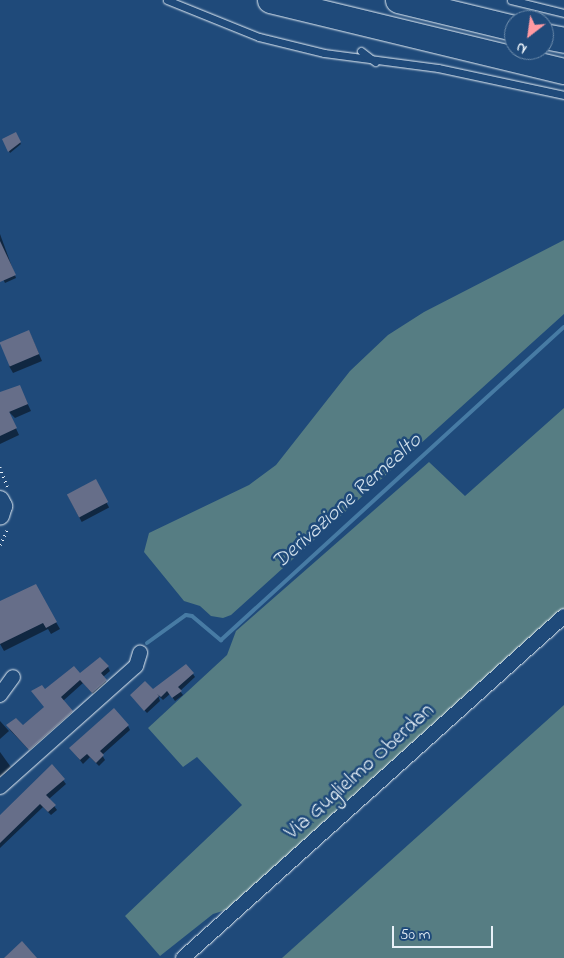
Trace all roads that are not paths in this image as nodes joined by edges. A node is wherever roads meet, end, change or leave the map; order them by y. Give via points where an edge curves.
1 (167, 0) edge
2 (270, 0) edge
3 (398, 0) edge
4 (511, 0) edge
5 (564, 13) edge
6 (504, 26) edge
7 (362, 51) dead end
8 (376, 62) junction
9 (564, 71) edge
10 (564, 95) edge
11 (0, 500) edge
12 (0, 516) edge
13 (564, 616) edge
14 (140, 653) dead end
15 (13, 677) dead end
16 (0, 695) edge
17 (0, 787) edge
18 (183, 958) edge

1 - 8 lane via 259,37
2 - 9 highway
3 - 6 highway
4 - 5 lane
7 - 8 lane
8 - 10 lane via 438,68
11 - 12 street via 3,506
13 - 18 street, Via Guglielmo Oberdan
14 - 17 street via 136,666
15 - 16 street

